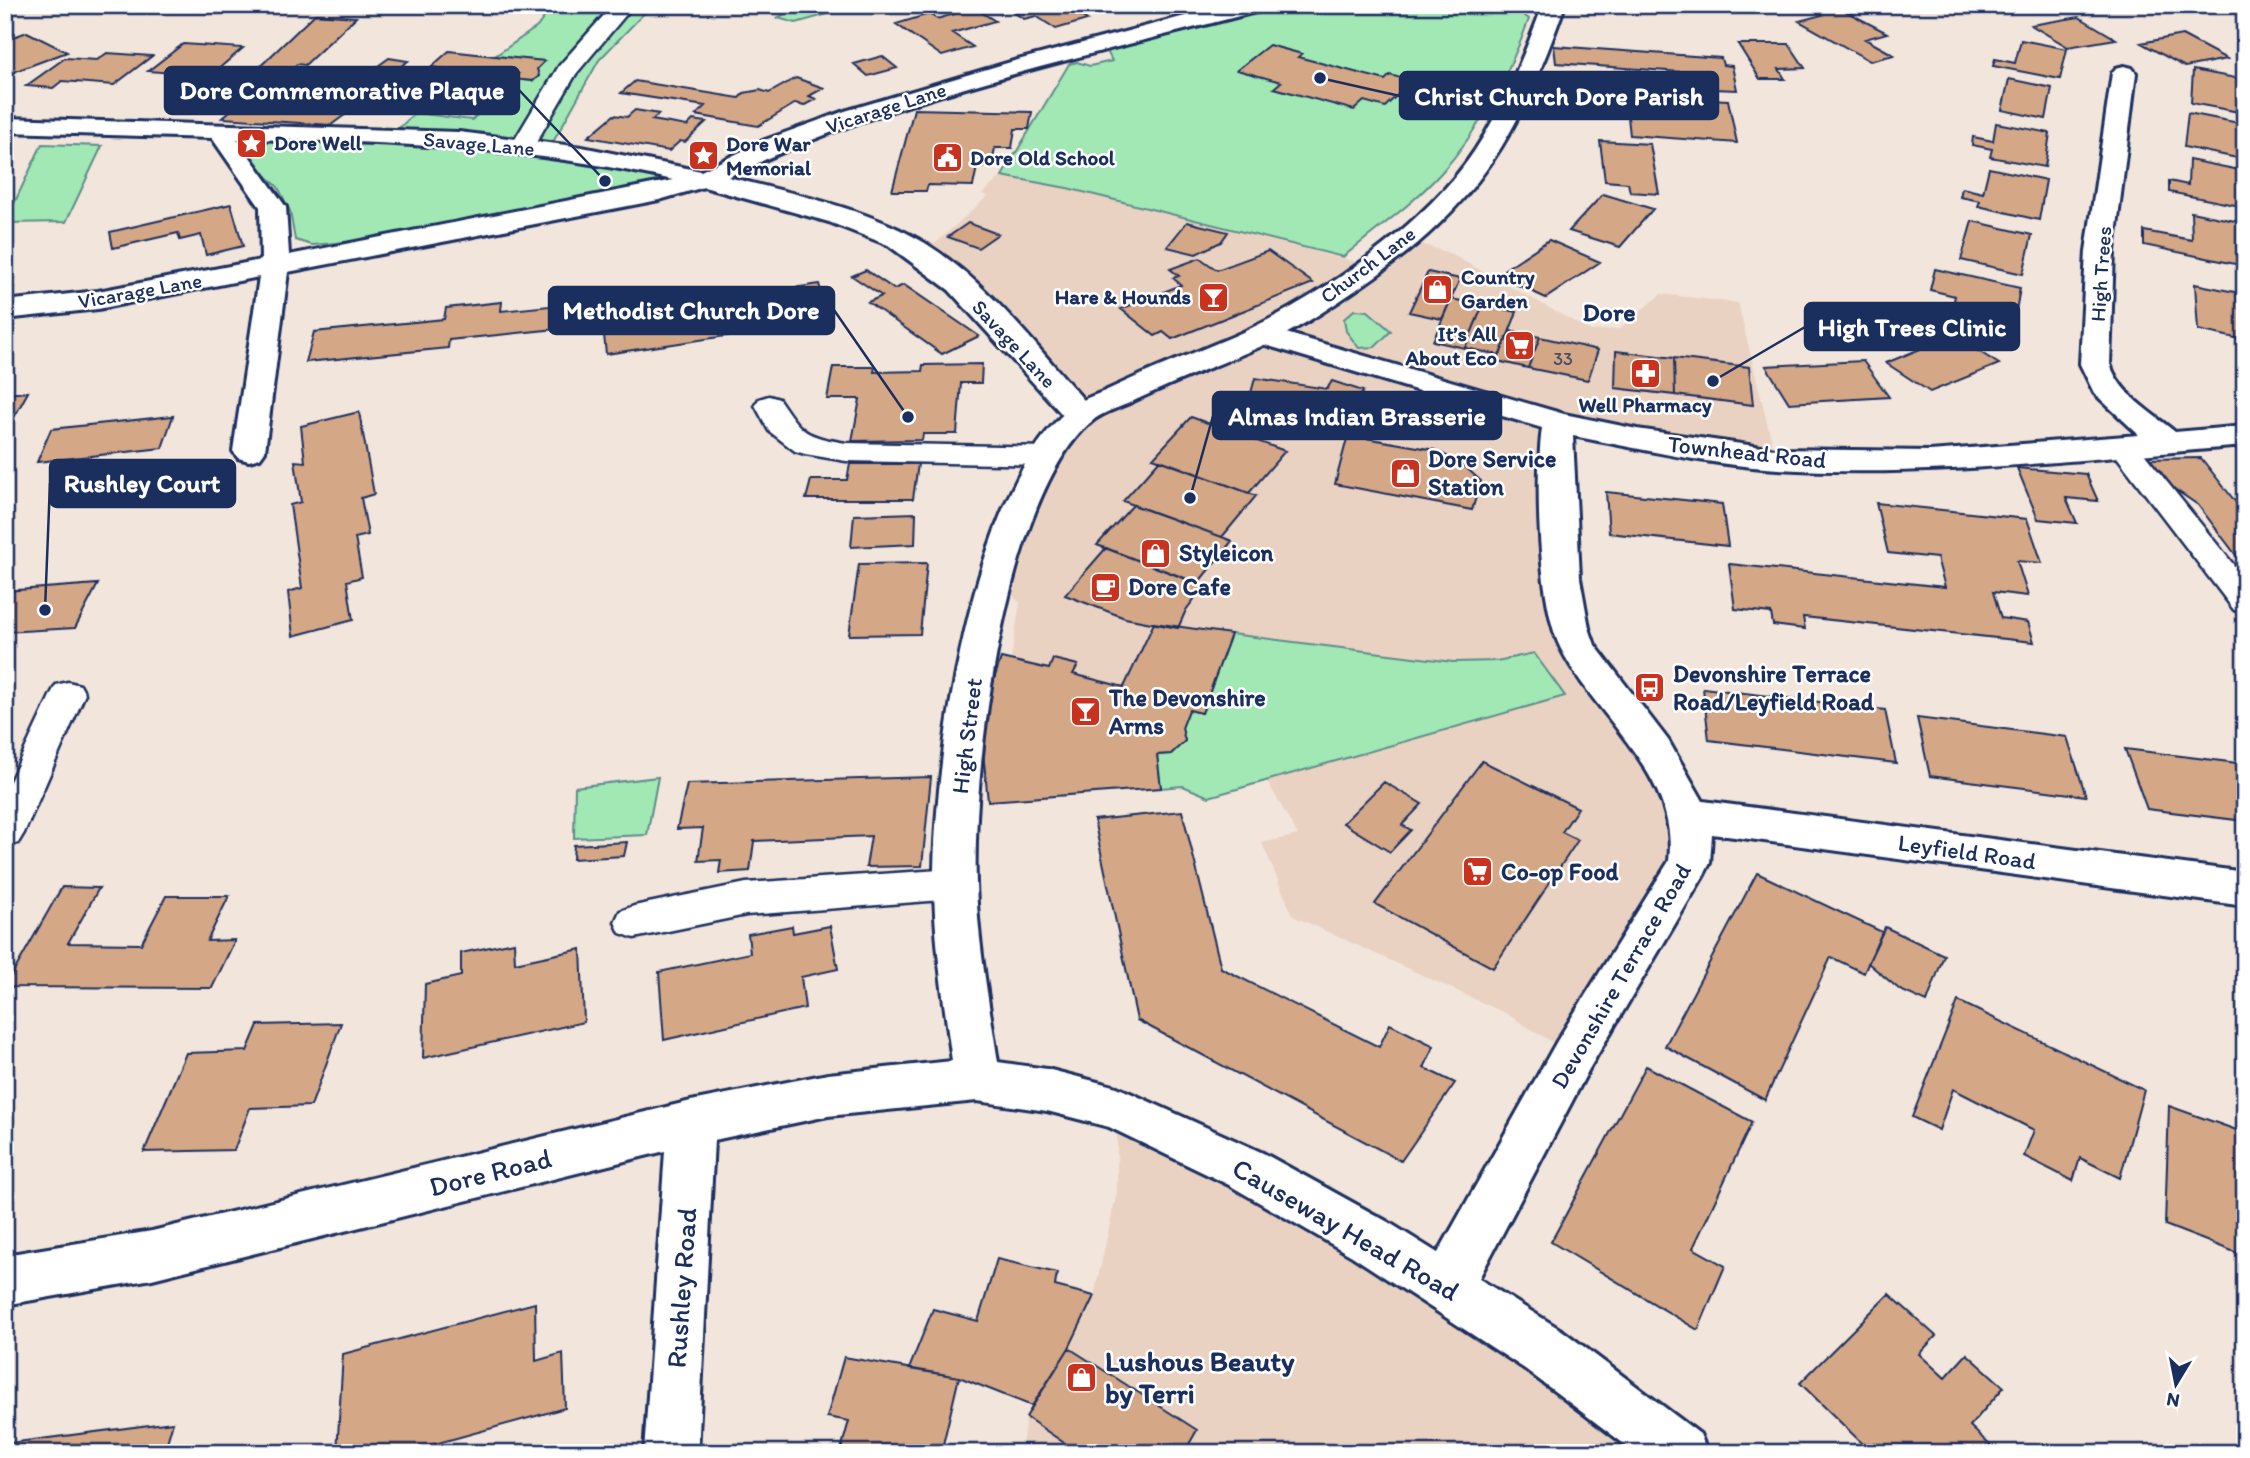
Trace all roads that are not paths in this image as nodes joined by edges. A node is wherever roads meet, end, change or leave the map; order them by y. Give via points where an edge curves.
1 (624, 5) edge
2 (1254, 5) edge
3 (1554, 5) edge
4 (2124, 73) dead end
5 (5, 125) edge
6 (221, 132) junction
7 (523, 146) junction
8 (704, 179) junction
9 (275, 266) junction
10 (5, 310) edge
11 (1262, 335) junction
12 (769, 405) dead end
13 (1080, 415) junction
14 (1559, 423) junction
15 (2245, 436) edge
16 (2169, 443) junction
17 (2124, 446) junction
18 (249, 451) dead end
19 (1047, 456) junction
20 (2245, 602) edge
21 (68, 694) dead end
22 (1689, 815) junction
23 (5, 833) edge
24 (955, 884) junction
25 (2245, 889) edge
26 (634, 922) dead end
27 (977, 1080) junction
28 (691, 1123) junction
29 (5, 1280) edge
30 (1447, 1287) junction
31 (671, 1453) edge
32 (1681, 1453) edge

1 - 7 lane via 566,71
2 - 8 street, Vicarage Lane via 854,116 774,145
3 - 11 street, Church Lane via 1532,65 1500,129 1454,195 1372,266
4 - 16 street, High Trees via 2100,251 2096,376
5 - 6 street, Savage Lane
6 - 7 street, Savage Lane
6 - 9 street via 273,207
7 - 8 street, Savage Lane
8 - 9 street, Vicarage Lane via 659,192
8 - 13 street, Savage Lane via 842,216 916,250 971,297
9 - 10 street, Vicarage Lane via 98,300
9 - 18 street
11 - 13 street, Church Lane via 1157,376
11 - 14 street, Townhead Road
12 - 19 lane via 779,425 805,444 846,452
13 - 19 street, High Street
14 - 17 street, Townhead Road via 1743,456 1826,462 1930,461
14 - 22 street, Devonshire Terrace Road via 1556,446 1566,614 1578,647 1672,781
15 - 16 street, Townhead Road
16 - 17 street, Townhead Road
17 - 20 lane
19 - 24 street, High Street via 1026,493 1000,568 978,655 961,764
21 - 23 lane
22 - 25 street, Leyfield Road
22 - 30 street, Devonshire Terrace Road via 1694,844 1689,863 1573,1055
24 - 26 lane via 746,899
24 - 27 street, High Street
27 - 28 street, Dore Road via 828,1095
27 - 30 street, Causeway Head Road via 1047,1090 1117,1108 1184,1137 1346,1225
28 - 29 street, Dore Road via 152,1255
28 - 31 street, Rushley Road
30 - 32 street, Causeway Head Road via 1544,1350

